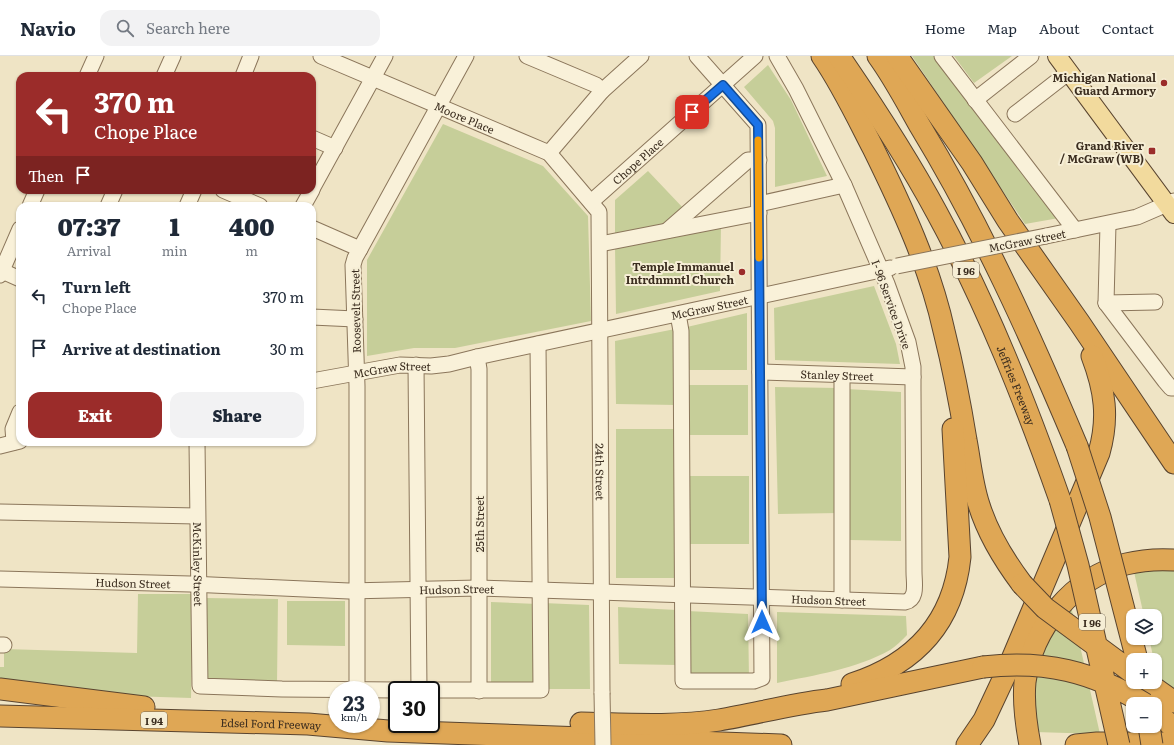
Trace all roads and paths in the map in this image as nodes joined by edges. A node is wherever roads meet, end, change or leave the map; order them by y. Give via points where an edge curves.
1 (96, 56) edge
2 (173, 56) edge
3 (251, 56) edge
4 (321, 56) edge
5 (385, 56) edge
6 (466, 56) edge
7 (527, 56) edge
8 (641, 56) edge
9 (697, 56) edge
10 (755, 56) edge
11 (777, 56) edge
12 (822, 56) edge
13 (839, 56) edge
14 (878, 56) edge
15 (897, 56) edge
16 (942, 56) edge
17 (1031, 56) edge
18 (1058, 56) edge
19 (89, 72) edge
20 (166, 72) edge
21 (245, 72) edge
22 (1069, 72) junction
23 (373, 78) junction
24 (723, 85) junction
25 (602, 91) junction
26 (975, 100) junction
27 (438, 107) junction
28 (1015, 114) dead end
29 (316, 140) edge
30 (335, 148) junction
31 (549, 153) junction
32 (759, 160) junction
33 (316, 183) edge
34 (844, 185) junction
35 (232, 194) edge
36 (251, 202) edge
37 (591, 202) junction
38 (1171, 206) edge
39 (759, 208) junction
40 (1108, 224) junction
41 (316, 230) edge
42 (667, 230) junction
43 (1075, 230) junction
44 (16, 238) edge
45 (600, 244) junction
46 (360, 249) junction
47 (880, 270) junction
48 (1, 272) edge
49 (16, 278) edge
50 (760, 296) junction
51 (1155, 302) dead end
52 (1106, 304) junction
53 (678, 314) junction
54 (316, 317) edge
55 (355, 319) junction
56 (1079, 322) junction
57 (600, 331) junction
58 (538, 344) junction
59 (477, 357) junction
60 (416, 365) junction
61 (951, 368) junction
62 (760, 372) junction
63 (357, 374) junction
64 (842, 375) junction
65 (913, 377) junction
66 (316, 380) edge
67 (1172, 388) edge
68 (16, 422) edge
69 (12, 443) edge
70 (197, 446) edge
71 (1174, 463) edge
72 (0, 512) edge
73 (197, 516) junction
74 (1174, 560) edge
75 (0, 579) edge
76 (198, 584) junction
77 (478, 588) junction
78 (417, 589) junction
79 (358, 590) junction
80 (540, 590) junction
81 (602, 592) junction
82 (683, 595) junction
83 (762, 598) junction
84 (912, 599) joint
85 (842, 600) junction
86 (1135, 653) edge
87 (1126, 668) edge
88 (357, 681) edge
89 (419, 681) edge
90 (0, 689) edge
91 (328, 689) edge
92 (1156, 689) edge
93 (440, 690) edge
94 (479, 691) junction
95 (1133, 697) edge
96 (1174, 702) edge
97 (802, 703) junction
98 (0, 716) edge
99 (1162, 717) edge
100 (308, 724) junction
101 (440, 725) edge
102 (1174, 728) edge
103 (388, 731) edge
104 (440, 733) edge
105 (1150, 733) edge
106 (972, 738) edge
107 (1174, 743) edge
108 (603, 745) edge
109 (781, 745) edge
110 (1030, 745) edge
111 (1076, 745) edge
112 (1119, 745) edge
113 (1152, 745) edge

1 - 19 street
2 - 20 street
3 - 21 street
4 - 23 street, Moore Place
5 - 23 street
6 - 27 street, Roosevelt Street
7 - 25 street
8 - 25 street
9 - 24 street
10 - 24 street, Chope Place
11 - 34 street, I- 96 Service Drive
12 - 61 highway via 859,120 907,221 937,304
13 - 112 highway, Jeffries Freeway / I 96, bridge via 901,151 937,213 1016,380 1060,500 1082,579
14 - 86 highway, I 96, bridge via 939,156 972,217 1020,314 1078,446 1100,517
15 - 56 highway via 972,162 1043,274
16 - 26 street
17 - 26 street
18 - 22 main road
22 - 28 street
22 - 38 main road
23 - 27 street, Moore Place
23 - 30 street
24 - 32 street via 758,125
24 - 37 street, Chope Place
25 - 31 street
26 - 43 street
27 - 31 street, Moore Place
27 - 46 street, Roosevelt Street
29 - 30 street
30 - 33 street
31 - 37 street, Moore Place
32 - 39 street
32 - 42 street via 748,160
34 - 39 street
34 - 47 street, I- 96 Service Drive
35 - 36 street
37 - 45 street, 24th Street via 599,212
38 - 40 street, McGraw Street
39 - 42 street
39 - 50 street
40 - 43 street, McGraw Street
40 - 52 street
41 - 46 street
42 - 45 street
43 - 47 street, McGraw Street, bridge
44 - 48 street
45 - 57 street, 24th Street
46 - 55 street, Roosevelt Street via 353,265
47 - 50 street, McGraw Street
47 - 65 street, I- 96 Service Drive via 908,342
48 - 49 street
50 - 53 street, McGraw Street
50 - 62 street
51 - 52 street
52 - 67 street
53 - 57 street, McGraw Street
53 - 82 street via 681,331
54 - 55 street
55 - 63 street, Roosevelt Street
56 - 71 highway
56 - 106 highway via 1104,391 1106,420 1103,438 1099,453 1006,672
57 - 58 street, McGraw Street
57 - 81 street, 24th Street
58 - 59 street, McGraw Street
58 - 80 street
59 - 60 street, McGraw Street via 449,364
59 - 77 street, 25th Street
60 - 63 street, McGraw Street
60 - 78 street
61 - 87 highway, bridge via 959,395 979,505 992,539 1022,584 1046,608
61 - 97 highway via 960,557 951,597 927,638 899,663 886,671 828,690
62 - 64 street, Stanley Street
62 - 83 street
63 - 66 street, McGraw Street
63 - 79 street, Roosevelt Street
64 - 65 street, Stanley Street
64 - 85 street
65 - 84 street, I- 96 Service Drive
68 - 69 street
70 - 73 street, McKinley Street
72 - 73 street
73 - 76 street, McKinley Street
74 - 110 highway via 1156,559 1124,565 1097,575 1065,599 1044,627 1034,649 1025,682 1025,714
75 - 76 street, Hudson Street
76 - 79 street, Hudson Street
76 - 91 street, McKinley Street via 200,686
77 - 78 street, Hudson Street
77 - 80 street, Hudson Street
77 - 94 street, 25th Street
78 - 79 street, Hudson Street
78 - 89 street
79 - 88 street, Roosevelt Street
80 - 81 street, Hudson Street
80 - 94 street via 541,690
81 - 82 street, Hudson Street
81 - 108 street, 24th Street, bridge
82 - 83 street, Hudson Street
82 - 83 street via 683,681 754,681 762,678
83 - 85 street, Hudson Street
84 - 85 street, Hudson Street via 905,602
90 - 100 highway via 215,716
92 - 96 highway
93 - 94 street
95 - 97 highway, bridge via 1101,680 1066,669 1046,665 1010,664
97 - 101 highway via 699,722
98 - 100 highway, Edsel Ford Freeway / I 94
99 - 102 highway
100 - 103 highway, Edsel Ford Freeway / I 94
104 - 109 highway, Edsel Ford Freeway / I 94
105 - 113 highway, bridge
107 - 111 highway

